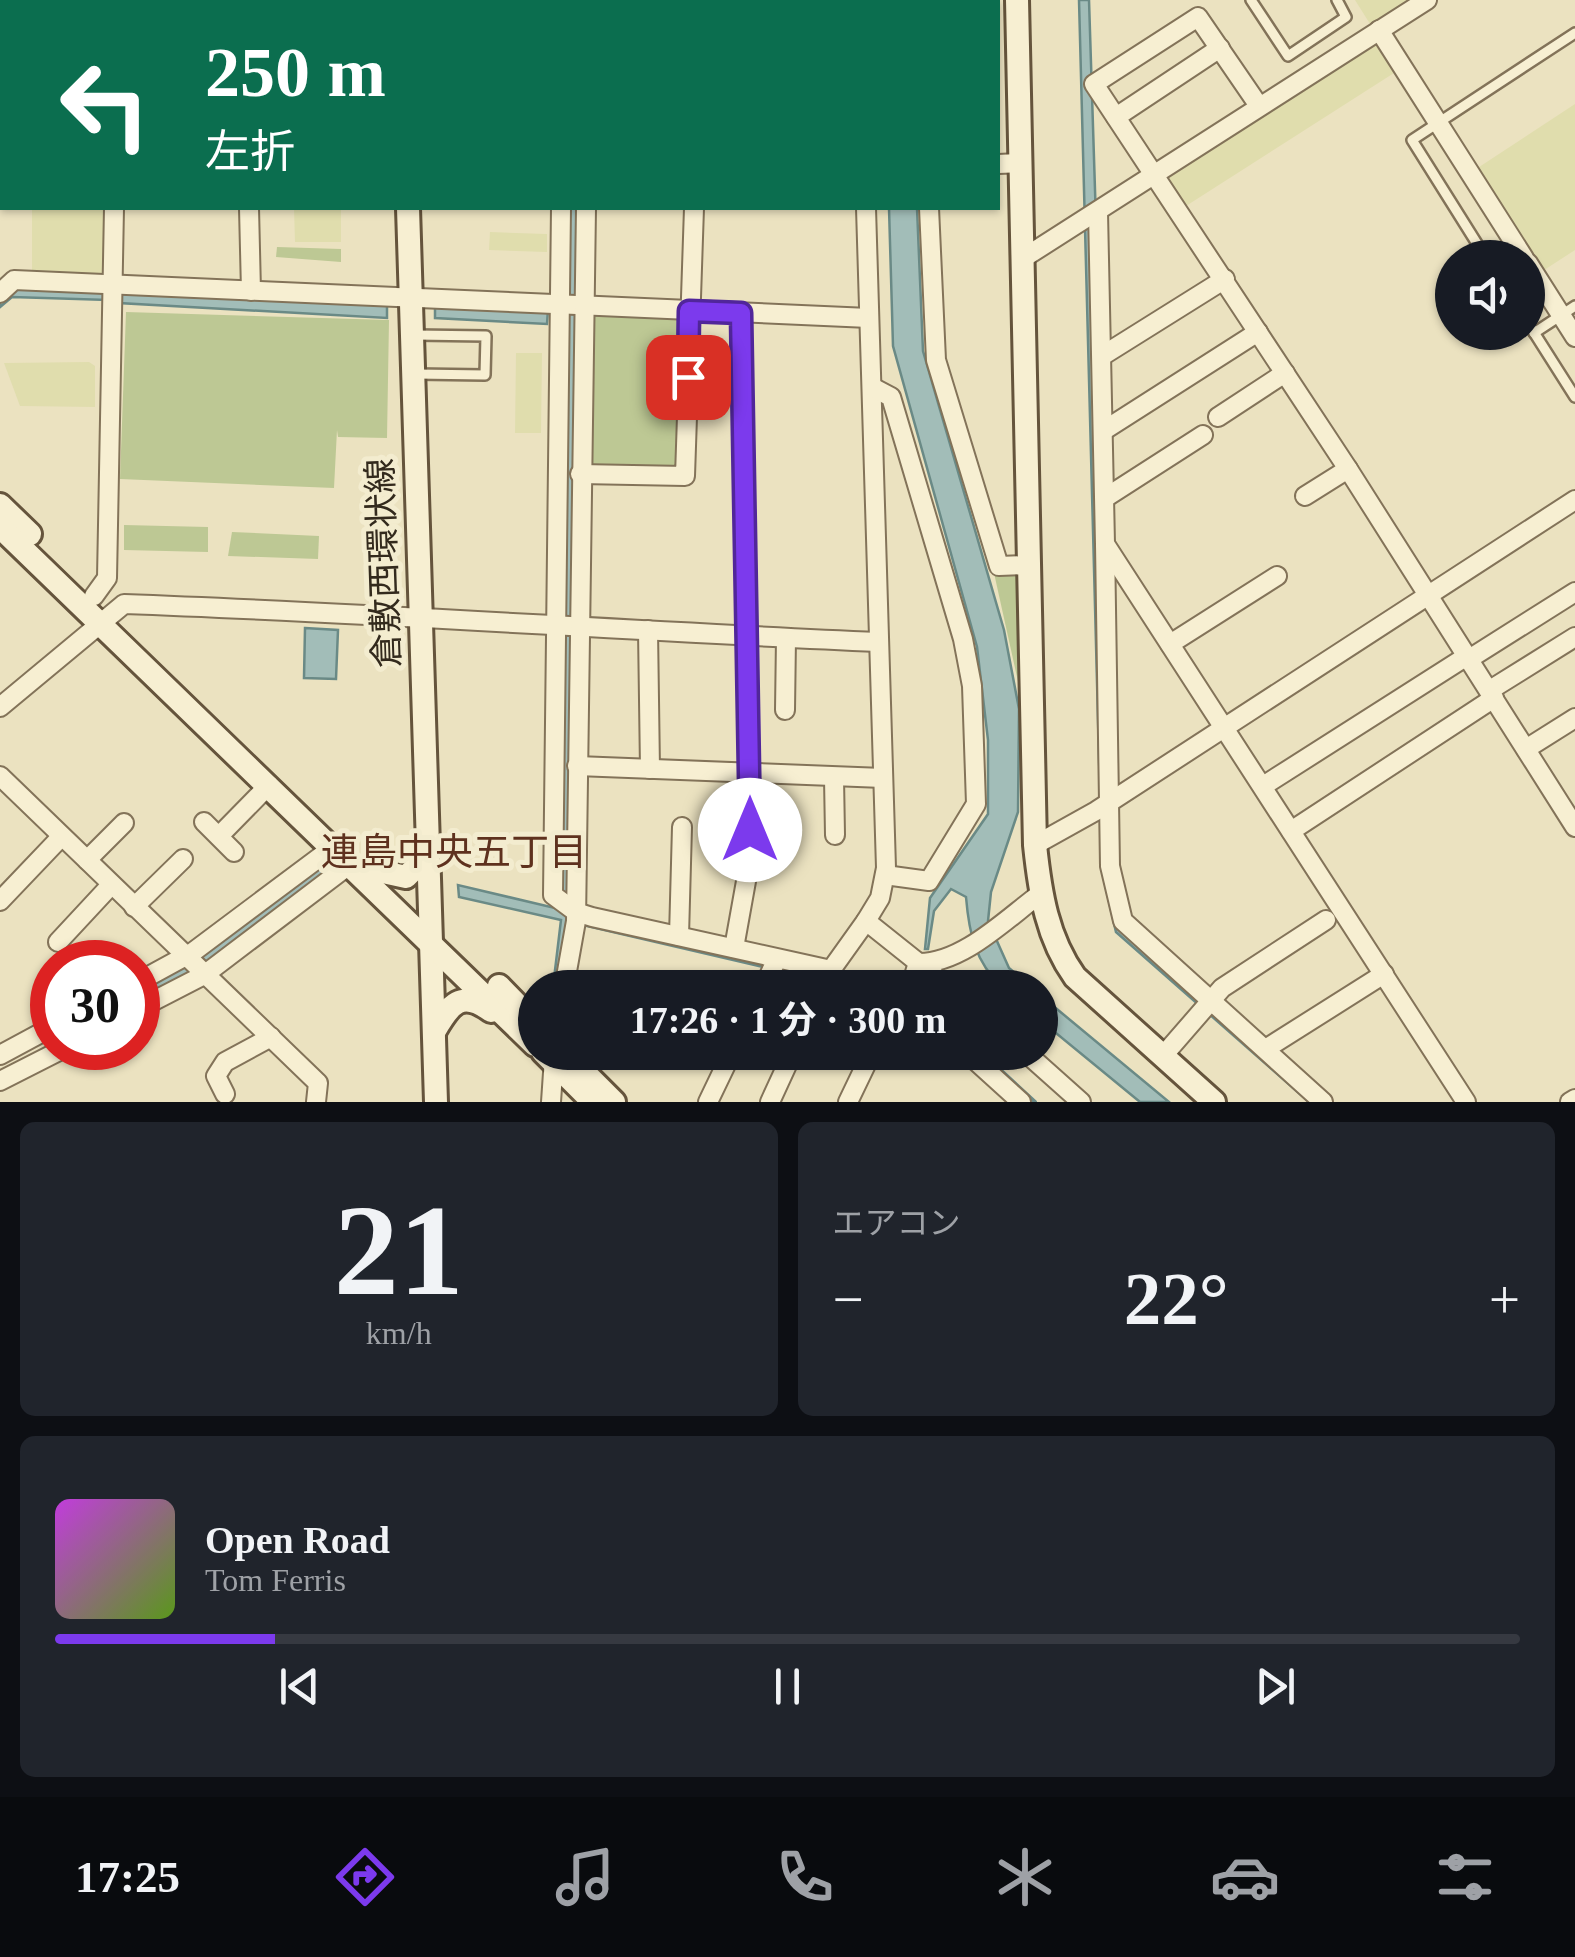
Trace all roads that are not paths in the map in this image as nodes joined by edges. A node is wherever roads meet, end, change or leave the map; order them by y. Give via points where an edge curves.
1 (1017, 0) edge
2 (1251, 0) edge
3 (1337, 0) edge
4 (1427, 0) edge
5 (1379, 30) junction
6 (1575, 32) edge
7 (1220, 48) junction
8 (1259, 106) junction
9 (1116, 117) junction
10 (1438, 123) junction
11 (1009, 164) edge
12 (1156, 174) junction
13 (114, 210) edge
14 (249, 210) edge
15 (408, 210) edge
16 (561, 210) edge
17 (586, 210) edge
18 (694, 210) edge
19 (866, 210) edge
20 (929, 210) edge
21 (1092, 216) junction
22 (1475, 240) edge
23 (1513, 240) edge
24 (1022, 259) junction
25 (1224, 280) junction
26 (1545, 283) edge
27 (114, 286) junction
28 (251, 291) junction
29 (0, 293) edge
30 (411, 298) junction
31 (570, 307) junction
32 (689, 311) junction
33 (1568, 311) edge
34 (741, 313) junction
35 (869, 318) junction
36 (1545, 321) edge
37 (1258, 332) junction
38 (412, 335) junction
39 (1575, 337) edge
40 (1544, 350) edge
41 (1102, 356) junction
42 (1285, 373) junction
43 (413, 374) junction
44 (872, 388) junction
45 (1575, 398) edge
46 (1218, 417) dead end
47 (1104, 430) junction
48 (1203, 435) dead end
49 (1348, 469) junction
50 (580, 474) junction
51 (1306, 496) dead end
52 (1104, 498) junction
53 (1575, 500) edge
54 (0, 505) edge
55 (0, 527) edge
56 (1105, 544) junction
57 (1029, 565) junction
58 (1276, 576) dead end
59 (1575, 592) edge
60 (94, 596) junction
61 (1428, 597) junction
62 (420, 616) junction
63 (106, 618) junction
64 (568, 627) junction
65 (648, 630) junction
66 (750, 634) junction
67 (1575, 637) edge
68 (786, 638) junction
69 (878, 642) junction
70 (1170, 644) junction
71 (1468, 658) junction
72 (1492, 694) junction
73 (0, 706) edge
74 (785, 710) dead end
75 (1575, 718) edge
76 (1225, 727) junction
77 (1526, 749) junction
78 (577, 766) junction
79 (650, 769) junction
80 (751, 774) junction
81 (0, 776) edge
82 (834, 778) junction
83 (883, 778) junction
84 (268, 785) junction
85 (1263, 786) junction
86 (14, 790) junction
87 (0, 804) edge
88 (1104, 806) junction
89 (204, 822) dead end
90 (124, 823) dead end
91 (1575, 827) edge
92 (682, 828) dead end
93 (1291, 831) junction
94 (836, 835) dead end
95 (61, 836) junction
96 (219, 836) junction
97 (1035, 846) junction
98 (332, 848) junction
99 (234, 852) dead end
100 (428, 855) junction
101 (182, 859) dead end
102 (87, 860) junction
103 (350, 865) junction
104 (374, 870) junction
105 (886, 875) junction
106 (112, 885) junction
107 (1040, 894) junction
108 (0, 902) edge
109 (134, 907) junction
110 (569, 907) junction
111 (1326, 920) dead end
112 (866, 922) junction
113 (430, 928) junction
114 (679, 936) junction
115 (60, 940) edge
116 (734, 948) junction
117 (777, 958) junction
118 (918, 963) junction
119 (194, 965) junction
120 (565, 970) edge
121 (771, 970) edge
122 (831, 970) joint
123 (916, 970) edge
124 (927, 970) edge
125 (1384, 974) junction
126 (160, 975) edge
127 (160, 992) edge
128 (1209, 1004) junction
129 (518, 1020) edge
130 (518, 1027) edge
131 (434, 1032) junction
132 (270, 1038) junction
133 (30, 1039) edge
134 (1267, 1048) junction
135 (0, 1055) edge
136 (1162, 1057) junction
137 (30, 1066) edge
138 (556, 1070) edge
139 (570, 1070) edge
140 (577, 1070) edge
141 (723, 1070) edge
142 (785, 1070) edge
143 (863, 1070) edge
144 (986, 1070) edge
145 (1046, 1070) edge
146 (0, 1081) edge
147 (225, 1094) dead end
148 (316, 1102) edge
149 (436, 1102) edge
150 (551, 1102) edge
151 (592, 1102) edge
152 (614, 1102) edge
153 (708, 1102) edge
154 (770, 1102) edge
155 (848, 1102) edge
156 (1021, 1102) edge
157 (1082, 1102) edge
158 (1214, 1102) edge
159 (1323, 1102) edge
160 (1466, 1102) edge

1 - 11 street
2 - 3 lane via 1288,56 1346,17
4 - 5 street
5 - 8 street
5 - 10 street
6 - 10 lane
7 - 8 street
7 - 9 street
7 - 9 street via 1198,17 1094,84
8 - 12 street
9 - 12 street
10 - 22 lane via 1412,140
10 - 23 street
11 - 24 street
12 - 21 street
12 - 25 street
13 - 27 street
14 - 28 street
15 - 30 street, 倉敷西環状線
16 - 31 street
17 - 31 street
18 - 32 street
19 - 35 street
20 - 57 street via 936,360 999,566
21 - 24 street
21 - 41 street
24 - 57 street
25 - 37 street
25 - 41 street
26 - 33 street
27 - 28 street
27 - 29 street via 14,280
27 - 60 street via 106,578
28 - 30 street
30 - 31 street
30 - 38 street, 倉敷西環状線
31 - 32 street
31 - 50 street
31 - 64 street
32 - 34 street
32 - 50 street via 685,476
33 - 36 lane
33 - 39 street
34 - 35 street
34 - 66 street
35 - 44 street
37 - 42 street
37 - 47 street
38 - 43 street, 倉敷西環状線
38 - 43 lane via 486,336 485,376
40 - 45 lane
41 - 47 street
42 - 46 street
42 - 49 street
43 - 62 street, 倉敷西環状線
44 - 69 street
44 - 105 street via 891,398 963,640 972,686 975,784 973,813 929,881
47 - 52 street
48 - 52 street
49 - 51 street
49 - 61 street
50 - 64 street
52 - 56 street
53 - 61 street
54 - 60 street
55 - 63 street
56 - 70 street
56 - 88 street
57 - 97 street
58 - 70 street
59 - 71 street
60 - 63 street
61 - 71 street
61 - 76 street
62 - 63 street via 124,604
62 - 64 street
62 - 100 street, 倉敷西環状線
63 - 73 street
63 - 84 street
63 - 104 street
64 - 65 street
64 - 78 street
64 - 110 street via 553,895
65 - 66 street
65 - 79 street
66 - 68 street
66 - 80 street
67 - 72 street
68 - 69 street
68 - 74 street
69 - 83 street
70 - 76 street
71 - 72 street
71 - 85 street
72 - 77 street
72 - 93 street
75 - 77 street
76 - 85 street
76 - 88 street
77 - 91 street
78 - 79 street
78 - 110 street
79 - 80 street
80 - 82 street
80 - 116 street via 750,859
81 - 86 street
82 - 83 street
82 - 94 street
83 - 105 street
84 - 96 street
84 - 98 street
85 - 93 street
86 - 87 street
86 - 95 street
88 - 97 street
88 - 128 street via 1123,921
89 - 96 street
90 - 102 street
92 - 114 street
93 - 125 street
95 - 102 street
95 - 108 street
96 - 99 street
97 - 107 street
98 - 103 street
98 - 119 street
100 - 104 street via 406,877
100 - 113 street, 倉敷西環状線
101 - 109 street
102 - 106 street
103 - 113 street
103 - 119 street
104 - 113 street
105 - 112 street
106 - 109 street
106 - 115 street
107 - 118 street via 962,949 936,963
107 - 136 street via 1057,952 1074,978
109 - 119 street
110 - 114 street
110 - 120 street
111 - 128 street via 1222,988
112 - 118 street
112 - 122 street
113 - 129 street
113 - 131 street, 倉敷西環状線
114 - 116 street
116 - 117 street
117 - 121 street
117 - 122 street
118 - 123 street
118 - 124 street
119 - 126 street
119 - 127 street
119 - 132 street
125 - 134 street
125 - 160 street
128 - 134 street
128 - 136 street
130 - 131 street via 468,998 449,1006
131 - 149 street, 倉敷西環状線
132 - 147 street via 225,1062 216,1076
132 - 148 street via 318,1084
133 - 135 street
134 - 159 street
136 - 158 street
137 - 146 street
138 - 150 street
139 - 151 street
140 - 152 street
141 - 153 street
142 - 154 street
143 - 155 street
144 - 156 street
145 - 157 street

